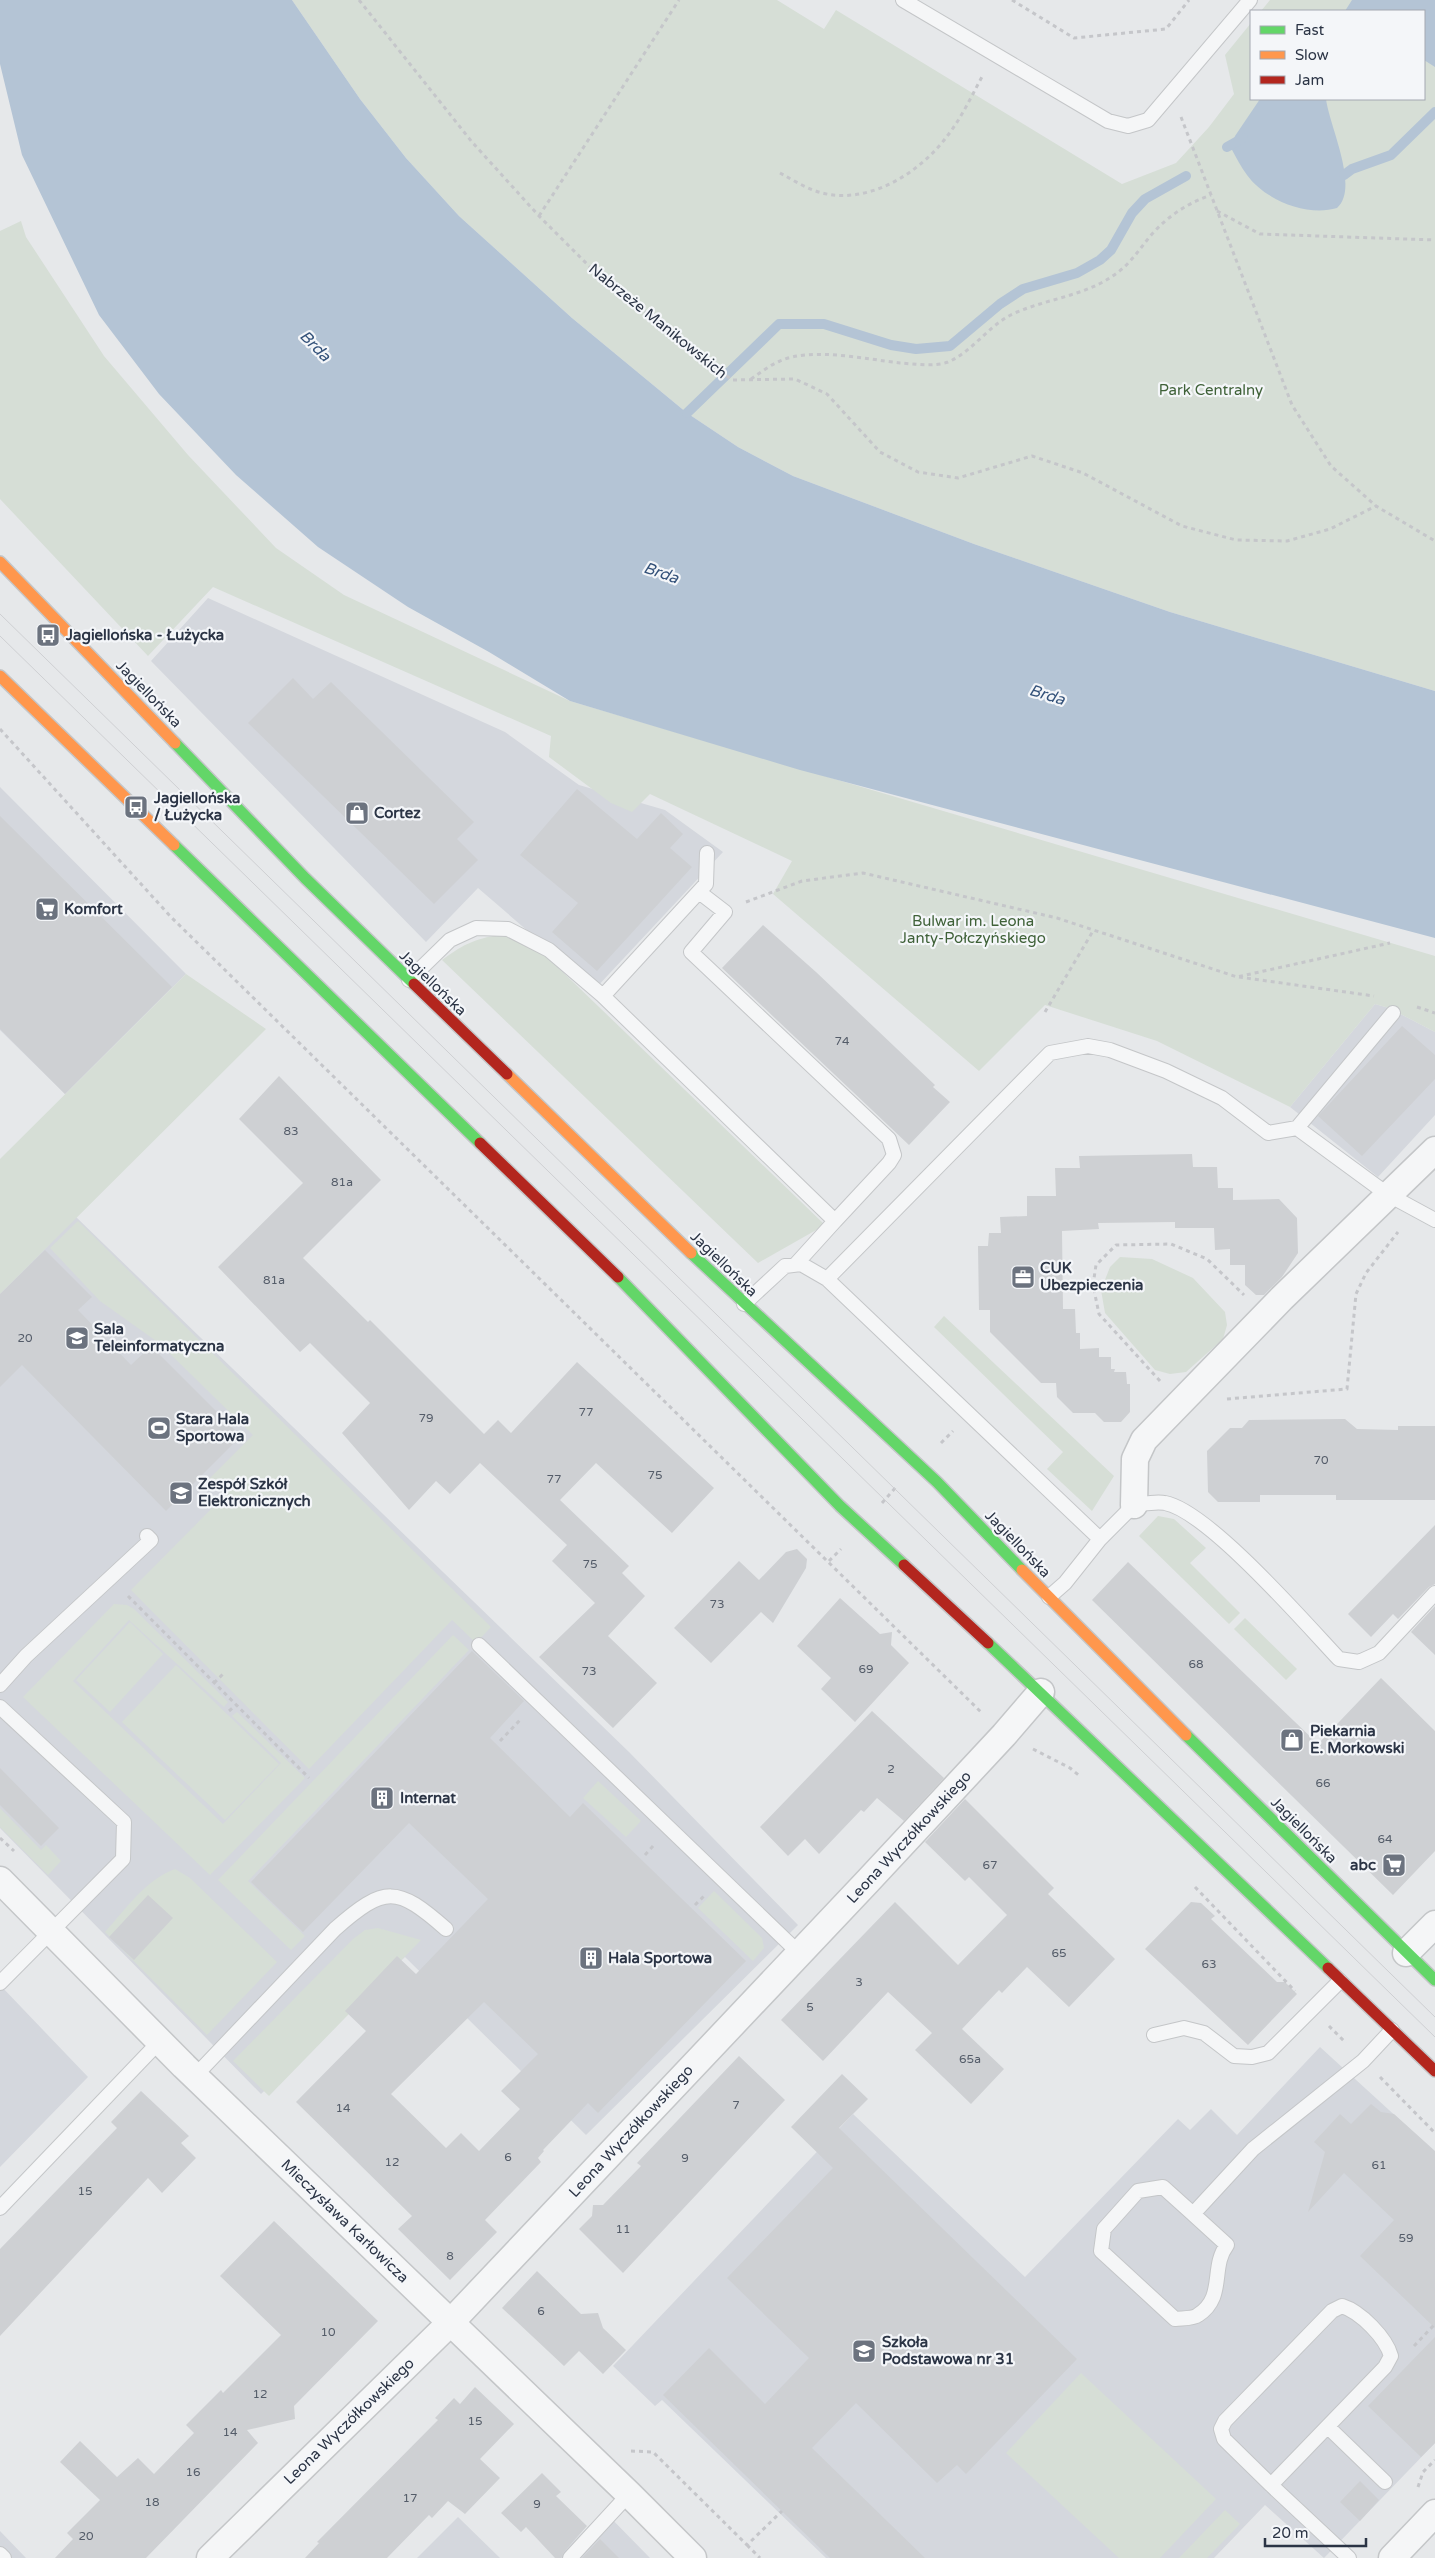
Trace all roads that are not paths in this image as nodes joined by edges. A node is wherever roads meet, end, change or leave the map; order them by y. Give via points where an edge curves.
1 (903, 0) edge
2 (1250, 0) edge
3 (0, 562) edge
4 (0, 676) edge
5 (707, 853) dead end
6 (699, 892) junction
7 (410, 980) junction
8 (603, 996) junction
9 (1394, 1013) dead end
10 (1297, 1128) junction
11 (1435, 1150) edge
12 (1387, 1194) junction
13 (1435, 1220) edge
14 (835, 1221) junction
15 (796, 1264) junction
16 (827, 1279) junction
17 (744, 1304) junction
18 (1134, 1505) junction
19 (147, 1536) dead end
20 (1100, 1539) junction
21 (1435, 1593) edge
22 (1049, 1597) junction
23 (479, 1645) dead end
24 (0, 1685) edge
25 (1041, 1692) junction
26 (0, 1707) edge
27 (0, 1880) edge
28 (1435, 1924) edge
29 (446, 1929) dead end
30 (52, 1932) junction
31 (799, 1953) junction
32 (1406, 1953) junction
33 (1435, 1980) edge
34 (1340, 1981) junction
35 (0, 1983) edge
36 (1392, 2030) junction
37 (1154, 2035) dead end
38 (160, 2040) junction
39 (1435, 2071) edge
40 (195, 2076) junction
41 (0, 2208) edge
42 (1193, 2214) junction
43 (450, 2323) junction
44 (1328, 2427) junction
45 (1385, 2482) dead end
46 (1271, 2485) junction
47 (629, 2494) junction
48 (1435, 2513) edge
49 (0, 2554) edge
50 (4, 2558) edge
51 (210, 2558) edge
52 (570, 2558) edge
53 (693, 2558) edge
54 (1349, 2558) edge
55 (1392, 2558) edge

1 - 2 lane via 1100,117 1128,126 1148,120
3 - 7 main road, Jagiellońska via 305,878
4 - 25 main road via 624,1283 851,1516
5 - 6 lane via 706,884
6 - 8 lane
6 - 14 lane via 725,912 691,952 889,1138 894,1155 890,1162
7 - 8 lane via 450,940 476,928 508,929 549,950
7 - 17 main road, Jagiellońska
8 - 14 lane
9 - 10 lane
10 - 12 lane
10 - 16 lane via 1268,1133 1222,1098 1166,1071 1110,1050 1088,1046 1050,1053
11 - 12 street
12 - 13 lane
12 - 18 street via 1144,1440 1135,1459
14 - 15 lane
15 - 16 lane
15 - 17 lane via 785,1266
16 - 20 lane
17 - 22 main road, Jagiellońska via 918,1465
18 - 20 lane
18 - 21 lane via 1164,1502 1188,1513 1242,1558 1339,1659 1359,1662 1379,1653
19 - 24 lane via 151,1540 24,1654
20 - 22 lane via 1065,1583
22 - 32 main road, Jagiellońska
23 - 31 lane
25 - 31 street, Leona Wyczółkowskiego via 1004,1736
25 - 34 main road
26 - 30 lane via 124,1822 123,1859
27 - 30 street, Mieczysława Karłowicza
28 - 32 street
29 - 40 lane via 408,1898 378,1898 358,1908 335,1928
30 - 35 lane
30 - 38 street, Mieczysława Karłowicza
31 - 43 street, Leona Wyczółkowskiego
32 - 33 main road, Jagiellońska
34 - 36 main road
34 - 37 lane via 1268,2053 1252,2057 1234,2056 1204,2033 1184,2028
36 - 39 main road
36 - 42 lane via 1363,2061 1253,2149
38 - 40 street, Mieczysława Karłowicza
38 - 41 lane
40 - 43 street, Mieczysława Karłowicza
42 - 42 lane via 1163,2187 1138,2191 1104,2229 1101,2251 1175,2319 1198,2316 1215,2298 1221,2253 1227,2245
43 - 47 street, Mieczysława Karłowicza
43 - 51 street, Leona Wyczółkowskiego
44 - 45 lane
44 - 46 lane
44 - 46 lane via 1385,2367 1391,2356 1387,2342 1351,2309 1342,2306 1332,2311 1225,2421 1221,2429 1224,2440
46 - 54 lane
47 - 52 lane
47 - 53 street, Mieczysława Karłowicza
48 - 55 street
49 - 50 lane

